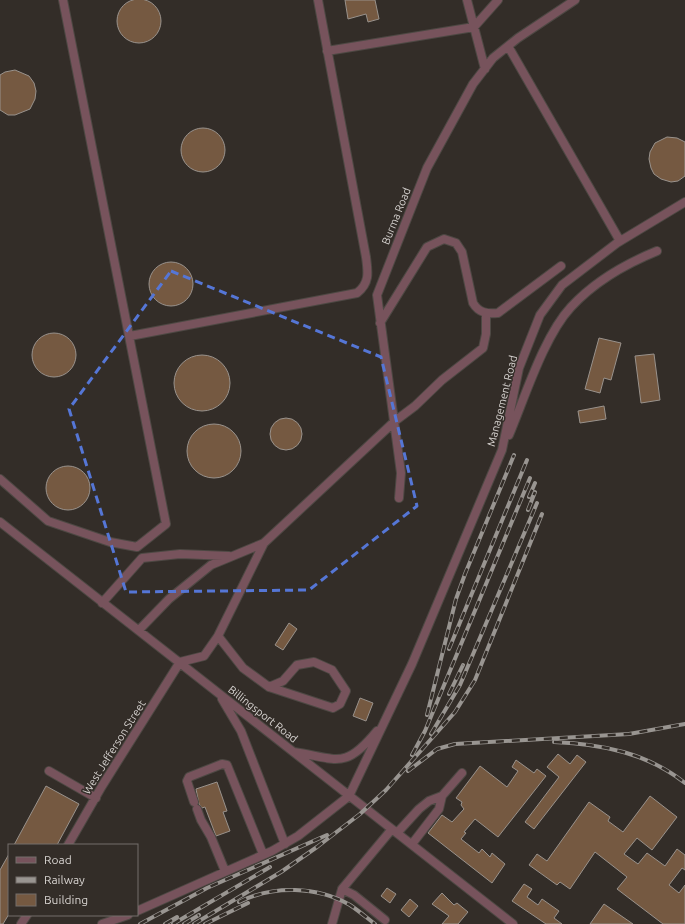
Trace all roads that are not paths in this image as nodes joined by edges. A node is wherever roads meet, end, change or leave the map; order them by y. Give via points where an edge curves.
1 (63, 0) edge
2 (318, 0) edge
3 (467, 0) edge
4 (498, 0) edge
5 (574, 0) edge
6 (474, 27) junction
7 (508, 46) junction
8 (327, 51) junction
9 (485, 69) junction
10 (685, 202) edge
11 (620, 241) junction
12 (657, 251) dead end
13 (561, 266) dead end
14 (486, 314) junction
15 (380, 323) junction
16 (130, 336) junction
17 (395, 421) junction
18 (502, 450) junction
19 (0, 479) edge
20 (399, 498) dead end
21 (0, 522) edge
22 (264, 543) junction
23 (232, 556) junction
24 (102, 603) junction
25 (139, 630) junction
26 (218, 636) junction
27 (180, 662) junction
28 (269, 687) junction
29 (217, 692) junction
30 (385, 722) junction
31 (293, 752) junction
32 (49, 771) dead end
33 (462, 773) dead end
34 (349, 796) junction
35 (442, 796) junction
36 (96, 798) junction
37 (395, 831) junction
38 (69, 844) edge
39 (285, 844) junction
40 (412, 844) junction
41 (263, 854) junction
42 (225, 871) junction
43 (342, 889) junction
44 (138, 911) edge
45 (125, 916) edge
46 (385, 920) dead end
47 (102, 924) edge
48 (332, 924) edge
49 (512, 924) edge

1 - 16 street
2 - 8 street
3 - 6 street
4 - 6 street
5 - 7 street, Burma Road
6 - 8 street
6 - 9 street
7 - 9 street, Burma Road via 493,58
7 - 11 street
8 - 16 street via 366,257 368,281 363,289 357,293
9 - 15 street, Burma Road via 473,84 427,168 377,295
10 - 11 street, Management Road
11 - 18 street, Management Road via 562,285 540,315 519,368
12 - 18 street via 629,263 597,283 571,307 550,338
13 - 14 street via 498,313
14 - 15 street via 473,303 462,252 456,243 444,239 427,247
14 - 17 street via 483,348
15 - 17 street, Burma Road
16 - 19 street via 166,524 137,547 110,542 48,521
17 - 20 street, Burma Road via 401,473
17 - 22 street
18 - 30 street, Management Road
21 - 24 street, Billingsport Road
22 - 23 street
22 - 26 street
23 - 24 street via 180,554 142,558
23 - 25 street via 210,565 169,599
24 - 25 street, Billingsport Road
25 - 27 street, Billingsport Road
26 - 27 street via 204,656
26 - 28 street via 244,668
27 - 29 street, Billingsport Road
27 - 36 street, West Jefferson Street
28 - 28 street via 333,708 340,704 346,691 332,670 314,662 297,665 283,681
29 - 31 street, Billingsport Road
29 - 39 street via 241,731
30 - 31 street via 362,749 347,758 327,759
30 - 34 street
31 - 34 street, Billingsport Road
32 - 36 street
33 - 35 street
34 - 37 street, Billingsport Road
34 - 39 street
35 - 37 street via 429,801
35 - 40 street via 439,810
36 - 38 street, West Jefferson Street
37 - 40 street, Billingsport Road
37 - 43 street
39 - 41 street
40 - 49 street, Billingsport Road
41 - 42 street
41 - 42 street via 229,767 222,764 189,777 187,781 201,820
42 - 44 street
43 - 46 street via 354,895
43 - 48 street
45 - 47 street

